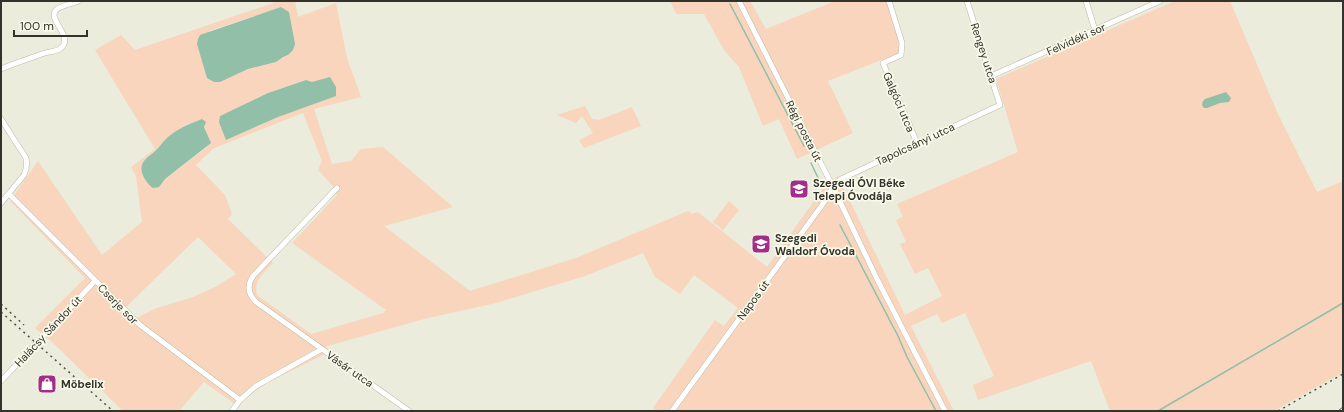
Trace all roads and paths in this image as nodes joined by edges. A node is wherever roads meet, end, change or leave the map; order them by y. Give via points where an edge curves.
1 (79, 1) edge
2 (739, 1) edge
3 (889, 1) edge
4 (967, 1) edge
5 (1086, 1) edge
6 (1160, 1) edge
7 (1095, 30) junction
8 (1, 69) edge
9 (991, 76) junction
10 (1000, 105) joint
11 (1, 119) edge
12 (917, 143) junction
13 (337, 188) dead end
14 (833, 188) junction
15 (9, 194) junction
16 (1, 203) edge
17 (95, 281) junction
18 (322, 349) junction
19 (1, 381) edge
20 (240, 400) junction
21 (232, 411) edge
22 (409, 411) edge
23 (672, 411) edge
24 (945, 411) edge

1 - 8 street via 54,12 65,39 62,48
2 - 14 street, Régi posta út
3 - 12 street, Galgóci utca via 902,43 901,55 883,63
4 - 9 street, Rengey utca
5 - 7 street
6 - 7 street, Felvidéki sor
7 - 9 street, Felvidéki sor
9 - 10 street, Rengey utca
10 - 12 street, Tapolcsányi utca
11 - 15 street via 26,158 27,164 24,175
12 - 14 street, Tapolcsányi utca via 841,179
13 - 18 street via 254,276 249,285 250,294 256,302
14 - 23 street, Napos út
14 - 24 street, Régi posta út
15 - 16 street
15 - 17 street, Cserje sor
17 - 19 street, Halácsy Sándor út
17 - 20 street, Cserje sor via 140,325
18 - 20 street, Vásár utca via 256,386
18 - 22 street, Vásár utca
20 - 21 street, Vásár utca

